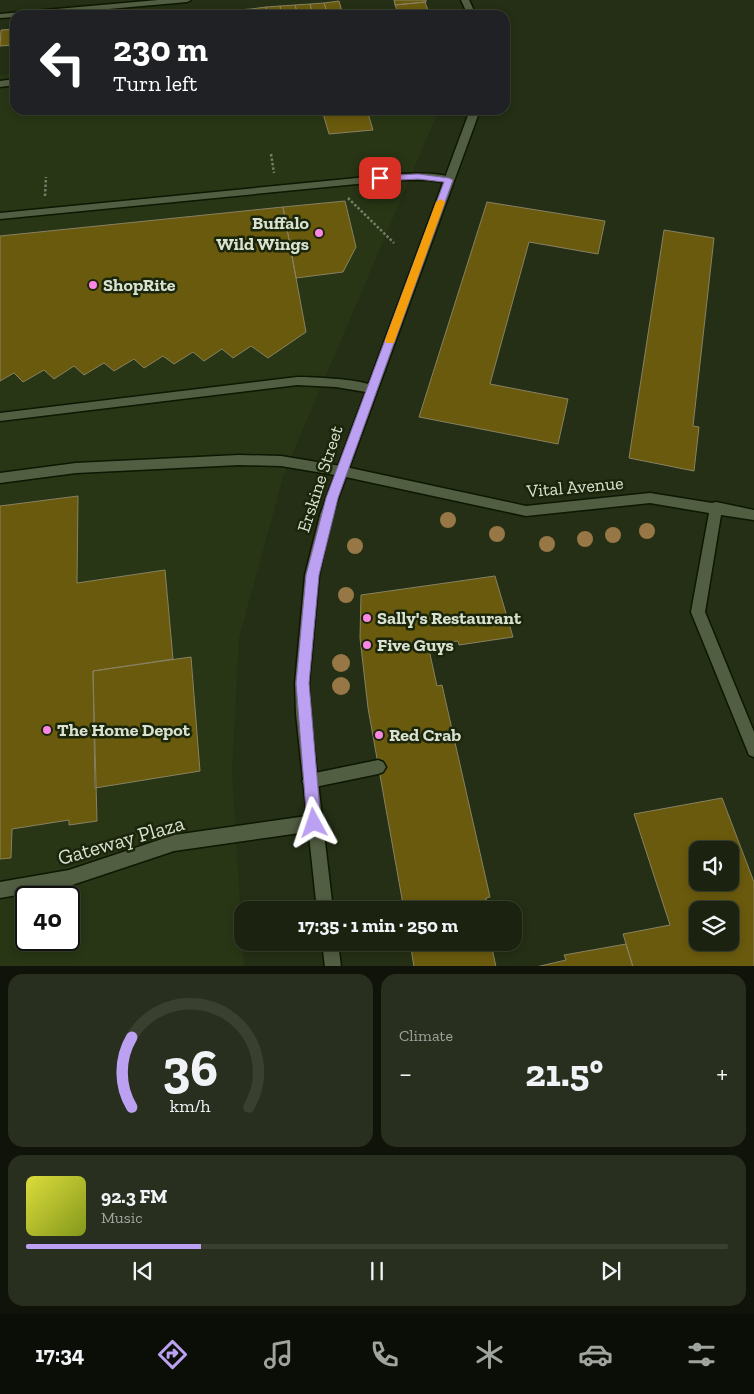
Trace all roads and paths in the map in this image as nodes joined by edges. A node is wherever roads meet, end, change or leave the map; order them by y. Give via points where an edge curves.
1 (187, 0) edge
2 (145, 2) edge
3 (62, 10) edge
4 (473, 115) edge
5 (271, 154) dead end
6 (46, 177) dead end
7 (275, 178) dead end
8 (449, 180) junction
9 (346, 195) dead end
10 (44, 202) dead end
11 (0, 216) edge
12 (394, 244) dead end
13 (372, 389) junction
14 (0, 417) edge
15 (341, 471) junction
16 (0, 478) edge
17 (716, 507) junction
18 (754, 515) edge
19 (754, 750) edge
20 (378, 767) dead end
21 (310, 781) junction
22 (314, 823) junction
23 (0, 890) edge
24 (324, 901) edge
25 (331, 951) edge
26 (333, 966) edge

1 - 2 street
2 - 3 street
4 - 8 street, Erskine Street
5 - 7 path
6 - 10 path
8 - 11 street via 398,176
8 - 13 street, Erskine Street
9 - 12 path
13 - 14 street via 297,381
13 - 15 street, Erskine Street
15 - 16 street, Vital Avenue via 292,462 239,460 76,468
15 - 17 street, Vital Avenue via 526,510 650,498
15 - 21 street, Erskine Street via 322,532 312,585 302,683
17 - 18 street, Vital Avenue
17 - 19 street via 698,612
20 - 21 street
21 - 22 street, Erskine Street
22 - 23 street, Gateway Plaza via 174,843 69,878
22 - 24 street, Erskine Street
25 - 26 street

